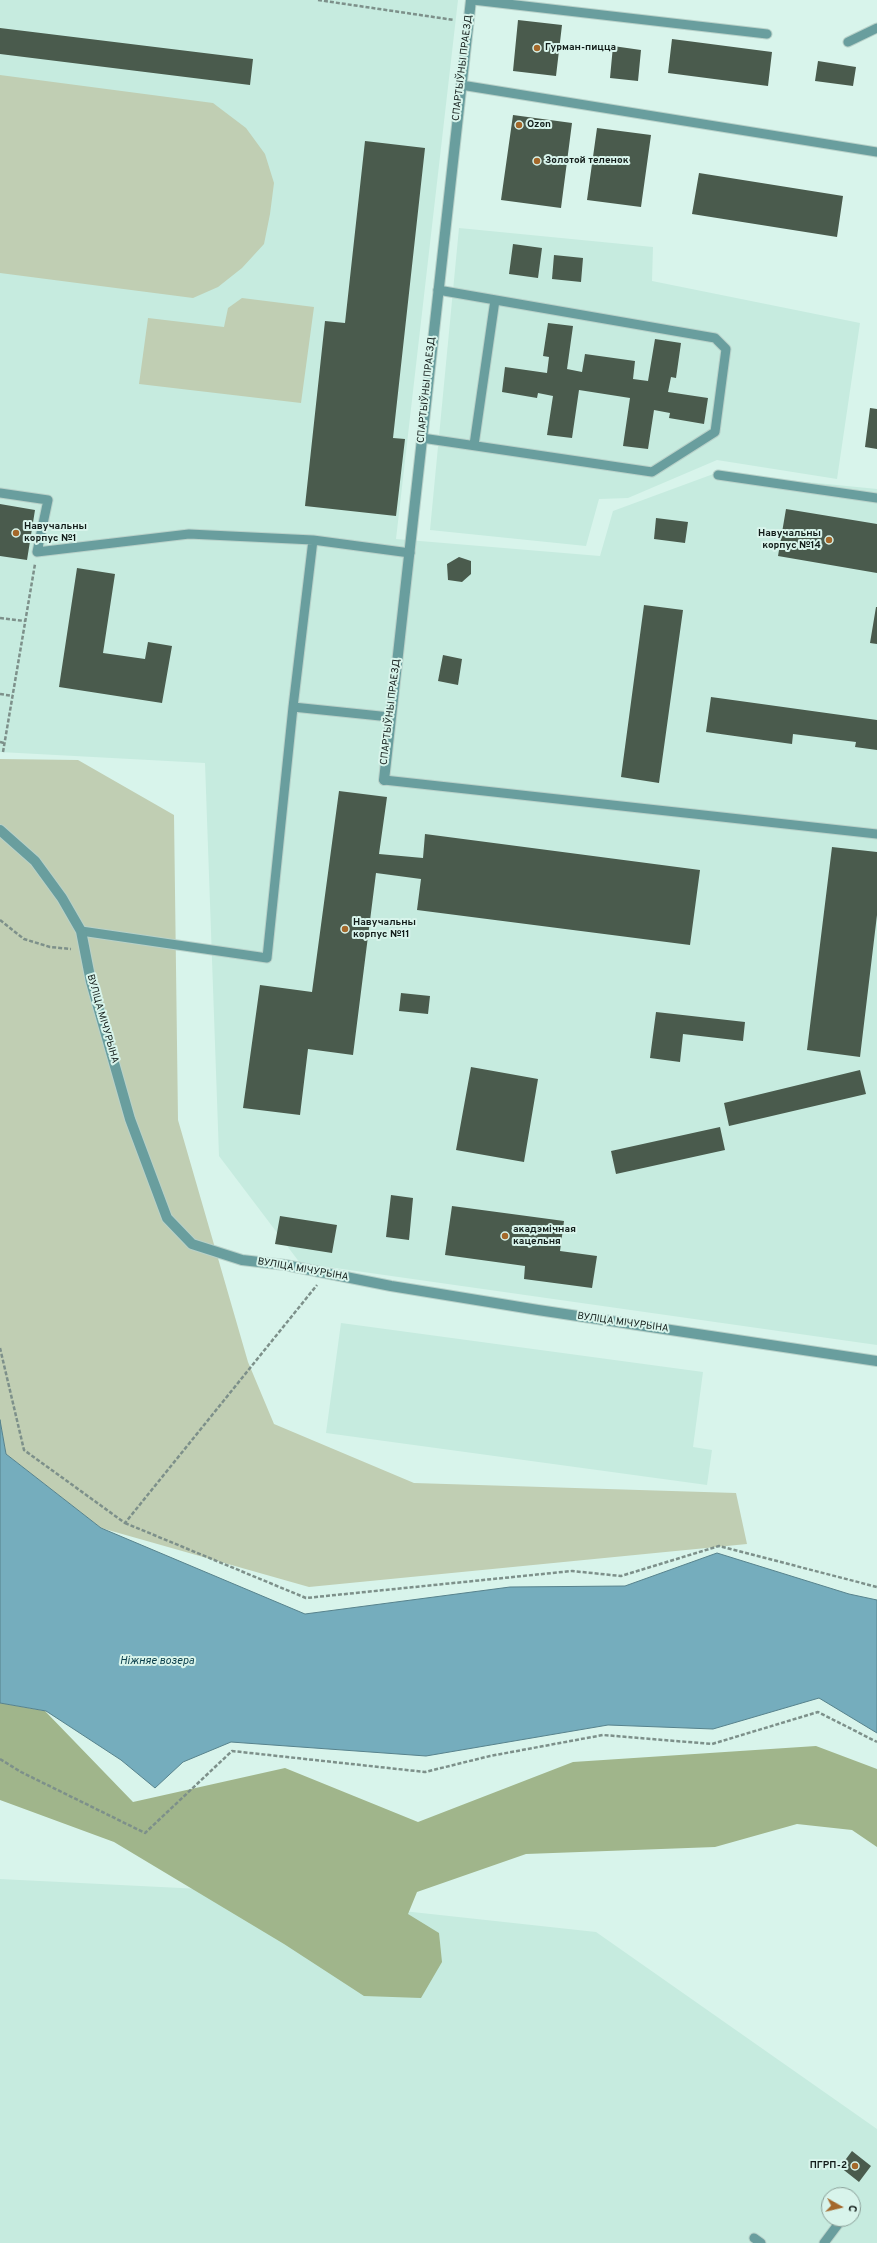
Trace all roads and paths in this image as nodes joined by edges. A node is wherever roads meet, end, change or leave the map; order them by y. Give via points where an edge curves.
1 (318, 0) edge
2 (472, 0) edge
3 (469, 22) junction
4 (877, 28) edge
5 (767, 34) dead end
6 (848, 42) dead end
7 (461, 85) junction
8 (877, 152) edge
9 (438, 290) junction
10 (495, 300) junction
11 (422, 438) junction
12 (474, 445) junction
13 (718, 475) dead end
14 (0, 493) edge
15 (877, 498) edge
16 (313, 540) junction
17 (37, 552) junction
18 (410, 553) junction
19 (0, 618) edge
20 (25, 621) junction
21 (0, 694) edge
22 (12, 696) junction
23 (293, 707) junction
24 (390, 717) junction
25 (0, 742) edge
26 (4, 743) junction
27 (3, 752) dead end
28 (384, 780) joint
29 (0, 830) edge
30 (877, 834) edge
31 (0, 920) edge
32 (81, 931) junction
33 (83, 945) junction
34 (326, 1273) junction
35 (0, 1348) edge
36 (877, 1361) edge
37 (125, 1523) junction
38 (877, 1587) edge
39 (877, 1742) edge
40 (0, 1759) edge
41 (836, 2227) edge
42 (824, 2243) edge

1 - 3 path
2 - 3 street, СПАРТЫЎНЫ ПРАЕЗД
2 - 5 lane
3 - 7 street, СПАРТЫЎНЫ ПРАЕЗД
4 - 6 lane
7 - 8 lane
7 - 9 street, СПАРТЫЎНЫ ПРАЕЗД
9 - 10 lane
9 - 11 street, СПАРТЫЎНЫ ПРАЕЗД
10 - 12 lane
10 - 12 lane via 715,338 726,349 715,432 652,472
11 - 12 lane
11 - 18 street, СПАРТЫЎНЫ ПРАЕЗД
13 - 15 lane
14 - 17 lane via 48,500
16 - 17 lane via 189,534
16 - 18 lane
16 - 23 lane
17 - 20 path
18 - 24 street, СПАРТЫЎНЫ ПРАЕЗД
19 - 20 path
20 - 22 path
21 - 22 path
22 - 26 path
23 - 24 lane
23 - 32 lane via 267,958
24 - 28 street, СПАРТЫЎНЫ ПРАЕЗД
25 - 26 path
26 - 27 path
28 - 30 lane
29 - 32 street, ВУЛІЦА МІЧУРЫНА via 35,860
31 - 33 path via 24,939 50,948 69,950
32 - 33 street, ВУЛІЦА МІЧУРЫНА
33 - 34 street, ВУЛІЦА МІЧУРЫНА via 130,1119 168,1218 192,1244 242,1260
34 - 36 street, ВУЛІЦА МІЧУРЫНА via 538,1310
34 - 37 path
35 - 37 path via 24,1450
37 - 38 path via 306,1598 572,1571 621,1576 719,1546
39 - 40 path via 818,1712 712,1744 603,1735 490,1756 425,1772 232,1751 144,1833
41 - 42 lane

